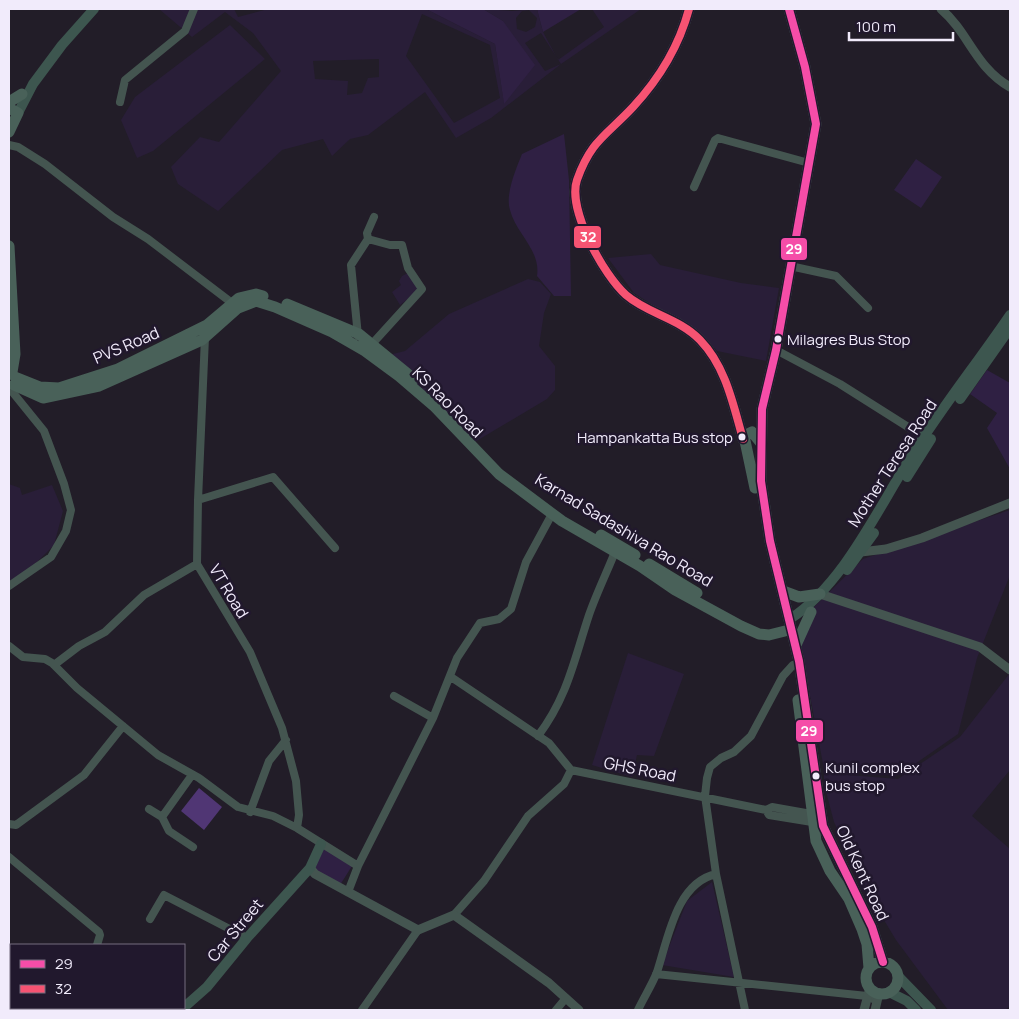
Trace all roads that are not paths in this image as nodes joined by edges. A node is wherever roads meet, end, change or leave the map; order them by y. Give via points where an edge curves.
1 (94, 9) edge
2 (194, 9) edge
3 (688, 9) edge
4 (789, 9) edge
5 (941, 9) edge
6 (33, 84) junction
7 (1010, 88) edge
8 (22, 94) joint
9 (120, 102) dead end
10 (10, 116) edge
11 (9, 145) edge
12 (809, 163) junction
13 (694, 186) dead end
14 (374, 217) dead end
15 (368, 239) junction
16 (9, 246) edge
17 (790, 266) junction
18 (236, 300) junction
19 (868, 308) dead end
20 (1010, 315) edge
21 (204, 332) junction
22 (1009, 332) edge
23 (356, 339) junction
24 (372, 344) junction
25 (776, 350) junction
26 (12, 375) edge
27 (762, 409) junction
28 (738, 423) junction
29 (743, 439) junction
30 (927, 439) junction
31 (761, 443) junction
32 (198, 500) junction
33 (1010, 504) edge
34 (552, 514) junction
35 (335, 548) dead end
36 (617, 548) junction
37 (858, 550) junction
38 (197, 564) junction
39 (9, 586) edge
40 (784, 591) junction
41 (823, 595) junction
42 (811, 612) junction
43 (788, 625) junction
44 (796, 645) junction
45 (9, 646) edge
46 (54, 665) junction
47 (793, 665) junction
48 (1010, 670) edge
49 (451, 677) junction
50 (394, 696) dead end
51 (432, 718) junction
52 (123, 726) junction
53 (538, 736) junction
54 (286, 740) junction
55 (571, 770) junction
56 (192, 775) junction
57 (705, 796) junction
58 (150, 809) dead end
59 (250, 812) junction
60 (162, 817) junction
61 (815, 818) junction
62 (9, 824) edge
63 (297, 828) junction
64 (321, 844) junction
65 (193, 847) dead end
66 (9, 857) edge
67 (358, 866) junction
68 (310, 868) junction
69 (716, 874) junction
70 (348, 892) junction
71 (454, 915) junction
72 (150, 919) dead end
73 (418, 930) junction
74 (247, 938) junction
75 (98, 944) edge
76 (883, 962) junction
77 (869, 968) junction
78 (656, 974) junction
79 (898, 976) junction
80 (739, 982) junction
81 (876, 994) junction
82 (566, 998) junction
83 (185, 1006) edge
84 (362, 1010) edge
85 (556, 1010) edge
86 (579, 1010) edge
87 (638, 1010) edge
88 (745, 1010) edge
89 (864, 1010) edge
90 (876, 1010) edge
91 (916, 1010) edge
92 (931, 1010) edge

1 - 6 main road
2 - 9 street via 185,30 125,80
3 - 28 main road via 670,58 654,83 593,145 576,183 576,195 586,236 598,260 626,295 684,326 700,340 718,366 730,392
4 - 12 main road via 815,116
5 - 7 street via 980,63
6 - 8 main road
6 - 10 main road
8 - 10 main road
11 - 18 street via 46,164 113,217
12 - 13 street via 721,138 715,140
12 - 17 main road
14 - 15 street via 367,233
15 - 23 street via 351,265
15 - 24 street via 402,245 408,268 422,289
16 - 26 main road
17 - 19 street via 836,276
17 - 25 main road
18 - 21 main road, PVS Road
18 - 23 main road, Karnad Sadashiva Rao Road via 256,294 268,297
20 - 30 main road, Mother Teresa Road
21 - 23 main road, KS Rao Road via 238,308 256,301
21 - 26 main road, PVS Road via 118,369 59,388 40,387
21 - 32 street, VT Road
22 - 30 main road
23 - 24 main road, Karnad Sadashiva Rao Road
23 - 34 main road, KS Rao Road via 434,406 498,474
24 - 36 main road, Karnad Sadashiva Rao Road via 400,366 529,493
25 - 27 main road
25 - 30 street via 840,384
26 - 39 street via 44,431 70,510 66,531 51,557
27 - 28 main road via 754,424
27 - 31 main road
28 - 29 main road
29 - 31 main road via 745,433 752,432
29 - 43 main road via 763,535
30 - 37 main road, Mother Teresa Road
31 - 40 main road via 761,480 768,533
32 - 35 street via 273,477
32 - 38 street, VT Road
33 - 37 street via 886,549
34 - 36 main road, KS Rao Road
34 - 49 street via 526,562 511,609 499,619 480,623 457,658
36 - 43 main road, Karnad Sadashiva Rao Road via 731,614 762,628
36 - 53 street via 589,616 569,684
37 - 41 main road, Mother Teresa Road
38 - 46 street via 144,595 105,632
38 - 54 street, VT Road via 250,652
40 - 41 main road via 799,597
40 - 43 main road
41 - 42 main road
41 - 43 main road, Mother Teresa Road
41 - 48 street via 980,647
42 - 43 main road
42 - 44 main road
43 - 44 main road, Old Kent Road
43 - 47 main road
44 - 61 main road, Old Kent Road
45 - 46 street via 23,656 45,659
46 - 52 street
47 - 57 street via 783,676 751,736 734,752 710,767
47 - 61 main road
49 - 51 street
49 - 53 street
50 - 51 street
51 - 67 street
52 - 56 street via 158,754
52 - 62 street via 84,775 16,824
53 - 55 street via 549,743
54 - 59 street via 269,760
54 - 63 street, VT Road via 296,781
55 - 57 street, GHS Road
55 - 71 street via 564,784 528,816 484,881
56 - 59 street via 238,808
56 - 60 street
57 - 61 street, GHS Road via 766,810 770,815
57 - 69 street
58 - 60 street
59 - 63 street via 272,816
60 - 65 street via 169,831
61 - 76 main road, Old Kent Road via 823,826 872,927
61 - 77 main road via 816,841 862,928
63 - 64 street
64 - 67 street
64 - 68 main road, Car Street
66 - 75 street via 99,932
67 - 70 street
68 - 70 street
68 - 74 main road, Car Street
69 - 78 street via 694,886 681,904
69 - 80 street
70 - 73 street
71 - 73 street
71 - 82 street via 549,982
72 - 74 street via 164,895
73 - 84 street
74 - 83 main road, Car Street via 207,987
76 - 77 main road
76 - 79 main road via 892,965
77 - 81 main road via 866,978
78 - 80 street
78 - 87 street
79 - 81 main road via 896,985
79 - 92 main road
80 - 81 street
80 - 88 street
81 - 89 street
81 - 90 street
81 - 91 main road via 907,1001
82 - 85 street
82 - 86 street

